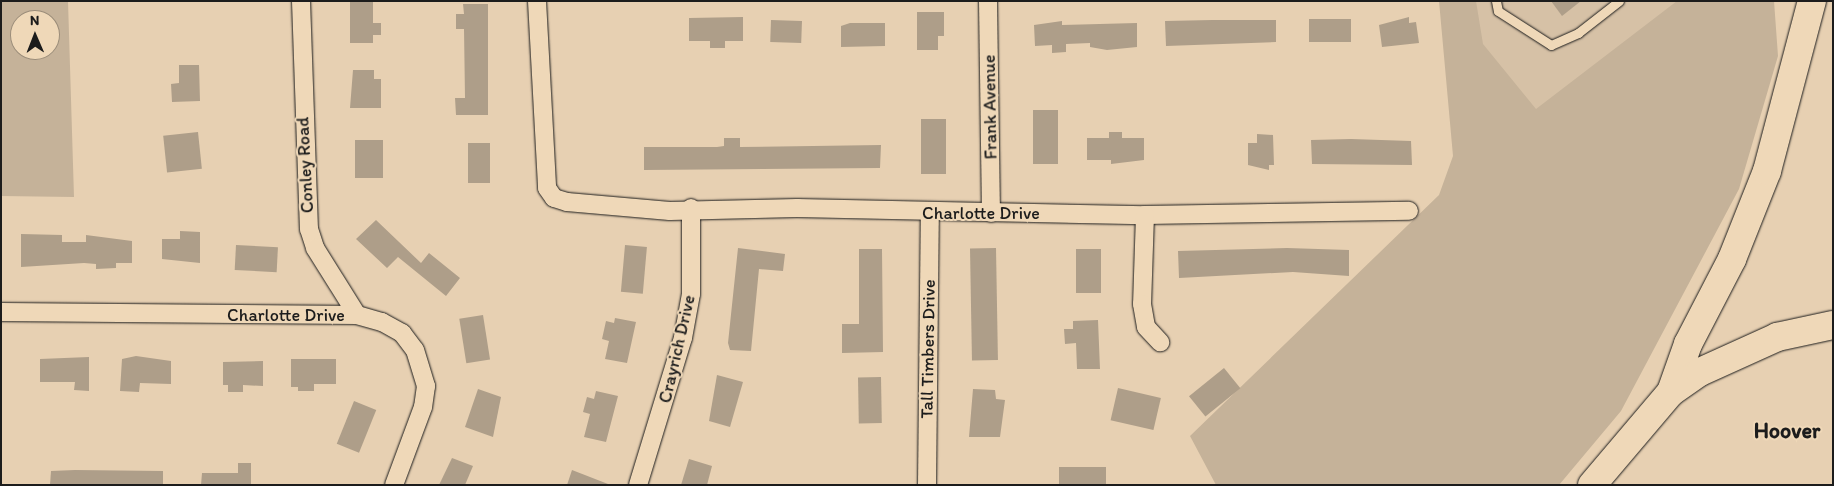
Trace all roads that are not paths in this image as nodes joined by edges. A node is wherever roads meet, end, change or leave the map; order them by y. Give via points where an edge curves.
1 (302, 1) edge
2 (537, 1) edge
3 (988, 1) edge
4 (1496, 1) edge
5 (1619, 1) edge
6 (1812, 1) edge
7 (691, 208) junction
8 (1409, 210) dead end
9 (930, 213) junction
10 (991, 213) junction
11 (1145, 215) junction
12 (1, 312) edge
13 (358, 315) junction
14 (1833, 325) edge
15 (1160, 342) dead end
16 (1671, 392) junction
17 (394, 485) edge
18 (638, 485) edge
19 (927, 485) edge
20 (1592, 485) edge

1 - 13 street, Conley Road via 309,229 315,248
2 - 7 street, Charlotte Drive via 542,131 547,188 554,198 636,209
3 - 10 street, Frank Avenue
4 - 5 lane via 1498,11 1551,44 1578,33
6 - 16 highway via 1766,171 1732,259 1688,344
7 - 9 street, Charlotte Drive
7 - 18 street, Crayrich Drive via 691,294 683,338
8 - 11 street, Charlotte Drive
9 - 10 street, Charlotte Drive
9 - 19 street, Tall Timbers Drive
10 - 11 street, Charlotte Drive
11 - 15 street via 1142,304 1146,327
12 - 13 street, Charlotte Drive
13 - 17 street, Charlotte Drive via 402,333 423,367 423,407
14 - 16 highway via 1777,337 1740,352
16 - 20 highway

